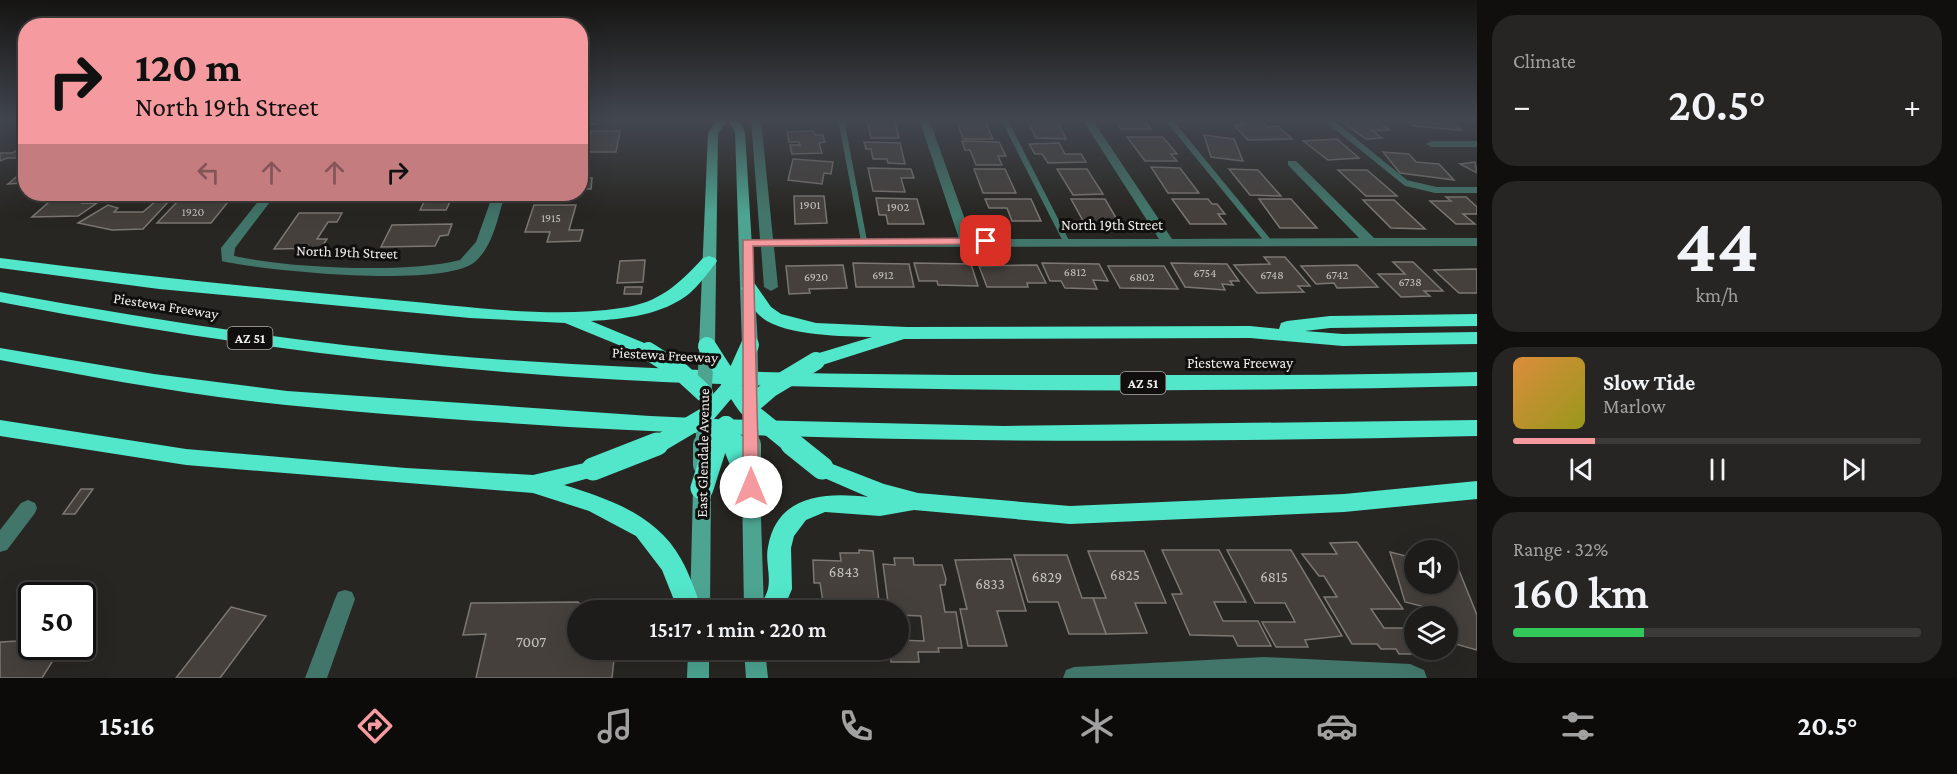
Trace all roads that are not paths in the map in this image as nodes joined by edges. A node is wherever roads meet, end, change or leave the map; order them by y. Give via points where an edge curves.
1 (712, 151) edge
2 (741, 151) edge
3 (759, 151) edge
4 (847, 151) edge
5 (935, 151) edge
6 (1020, 151) edge
7 (1108, 151) edge
8 (1194, 151) edge
9 (1366, 151) edge
10 (1292, 163) dead end
11 (1477, 190) edge
12 (265, 201) edge
13 (497, 201) edge
14 (966, 241) junction
15 (1066, 241) junction
16 (1268, 241) junction
17 (767, 242) junction
18 (864, 242) junction
19 (1168, 242) junction
20 (1370, 242) junction
21 (1477, 242) edge
22 (747, 243) junction
23 (709, 261) junction
24 (0, 263) edge
25 (771, 287) dead end
26 (749, 288) junction
27 (0, 297) edge
28 (566, 317) junction
29 (1477, 320) edge
30 (1250, 332) junction
31 (907, 333) junction
32 (1477, 338) edge
33 (750, 345) junction
34 (707, 346) junction
35 (0, 354) edge
36 (1477, 379) edge
37 (732, 385) junction
38 (749, 408) junction
39 (712, 411) junction
40 (0, 428) edge
41 (1477, 428) edge
42 (533, 484) junction
43 (751, 487) junction
44 (702, 488) joint
45 (1477, 490) edge
46 (918, 502) junction
47 (28, 508) dead end
48 (0, 544) edge
49 (345, 599) dead end
50 (686, 600) edge
51 (700, 600) edge
52 (754, 600) edge
53 (775, 600) edge
54 (699, 660) edge
55 (756, 660) edge
56 (316, 678) edge
57 (698, 678) edge
58 (757, 678) edge
59 (1074, 678) edge
60 (1416, 678) edge

1 - 23 main road, East Glendale Avenue
2 - 22 main road
3 - 17 street
4 - 18 lane
5 - 14 street
6 - 15 lane
7 - 19 street
8 - 16 lane
9 - 11 lane via 1406,183 1436,190
10 - 20 street
12 - 13 street, North 19th Street via 228,248 227,258 242,263 348,270 441,270 466,262 478,251
14 - 15 street, North 19th Street
14 - 18 street, North 19th Street
15 - 19 street, North 19th Street
16 - 19 street, North 19th Street
16 - 20 street, North 19th Street
17 - 18 street, North 19th Street
17 - 22 street, North 19th Street
17 - 25 street
20 - 21 street, North 19th Street
22 - 26 main road
23 - 28 highway via 684,289 659,304 621,314
23 - 34 main road, East Glendale Avenue
24 - 28 highway via 171,285
26 - 31 highway via 765,311 800,327
26 - 33 main road
27 - 36 highway, Piestewa Freeway / AZ 51 via 204,332 361,352 501,366 657,375 843,382
28 - 39 highway, bridge via 648,351 688,378
29 - 30 highway via 1330,322
30 - 31 highway
30 - 32 highway via 1343,340
31 - 38 highway, bridge via 816,361 771,388
33 - 37 highway, bridge
33 - 38 main road, bridge
34 - 37 highway, bridge
34 - 39 main road, East Glendale Avenue, bridge
35 - 41 highway via 207,388 650,425 885,433
37 - 38 highway
37 - 39 highway
38 - 39 highway
38 - 43 main road, bridge
38 - 46 highway, bridge via 822,468 880,492
39 - 42 highway, bridge via 647,450
39 - 43 highway, bridge
39 - 44 highway, bridge via 712,453
40 - 42 highway via 186,457
42 - 50 highway via 596,504 644,529 672,564
43 - 52 main road
44 - 51 main road, East Glendale Avenue
45 - 46 highway via 1344,503 1071,515
46 - 53 highway via 880,507 831,503 798,513 783,533 779,548 780,589
47 - 48 street
49 - 56 street
54 - 57 main road
55 - 58 main road
59 - 60 street via 1264,668

